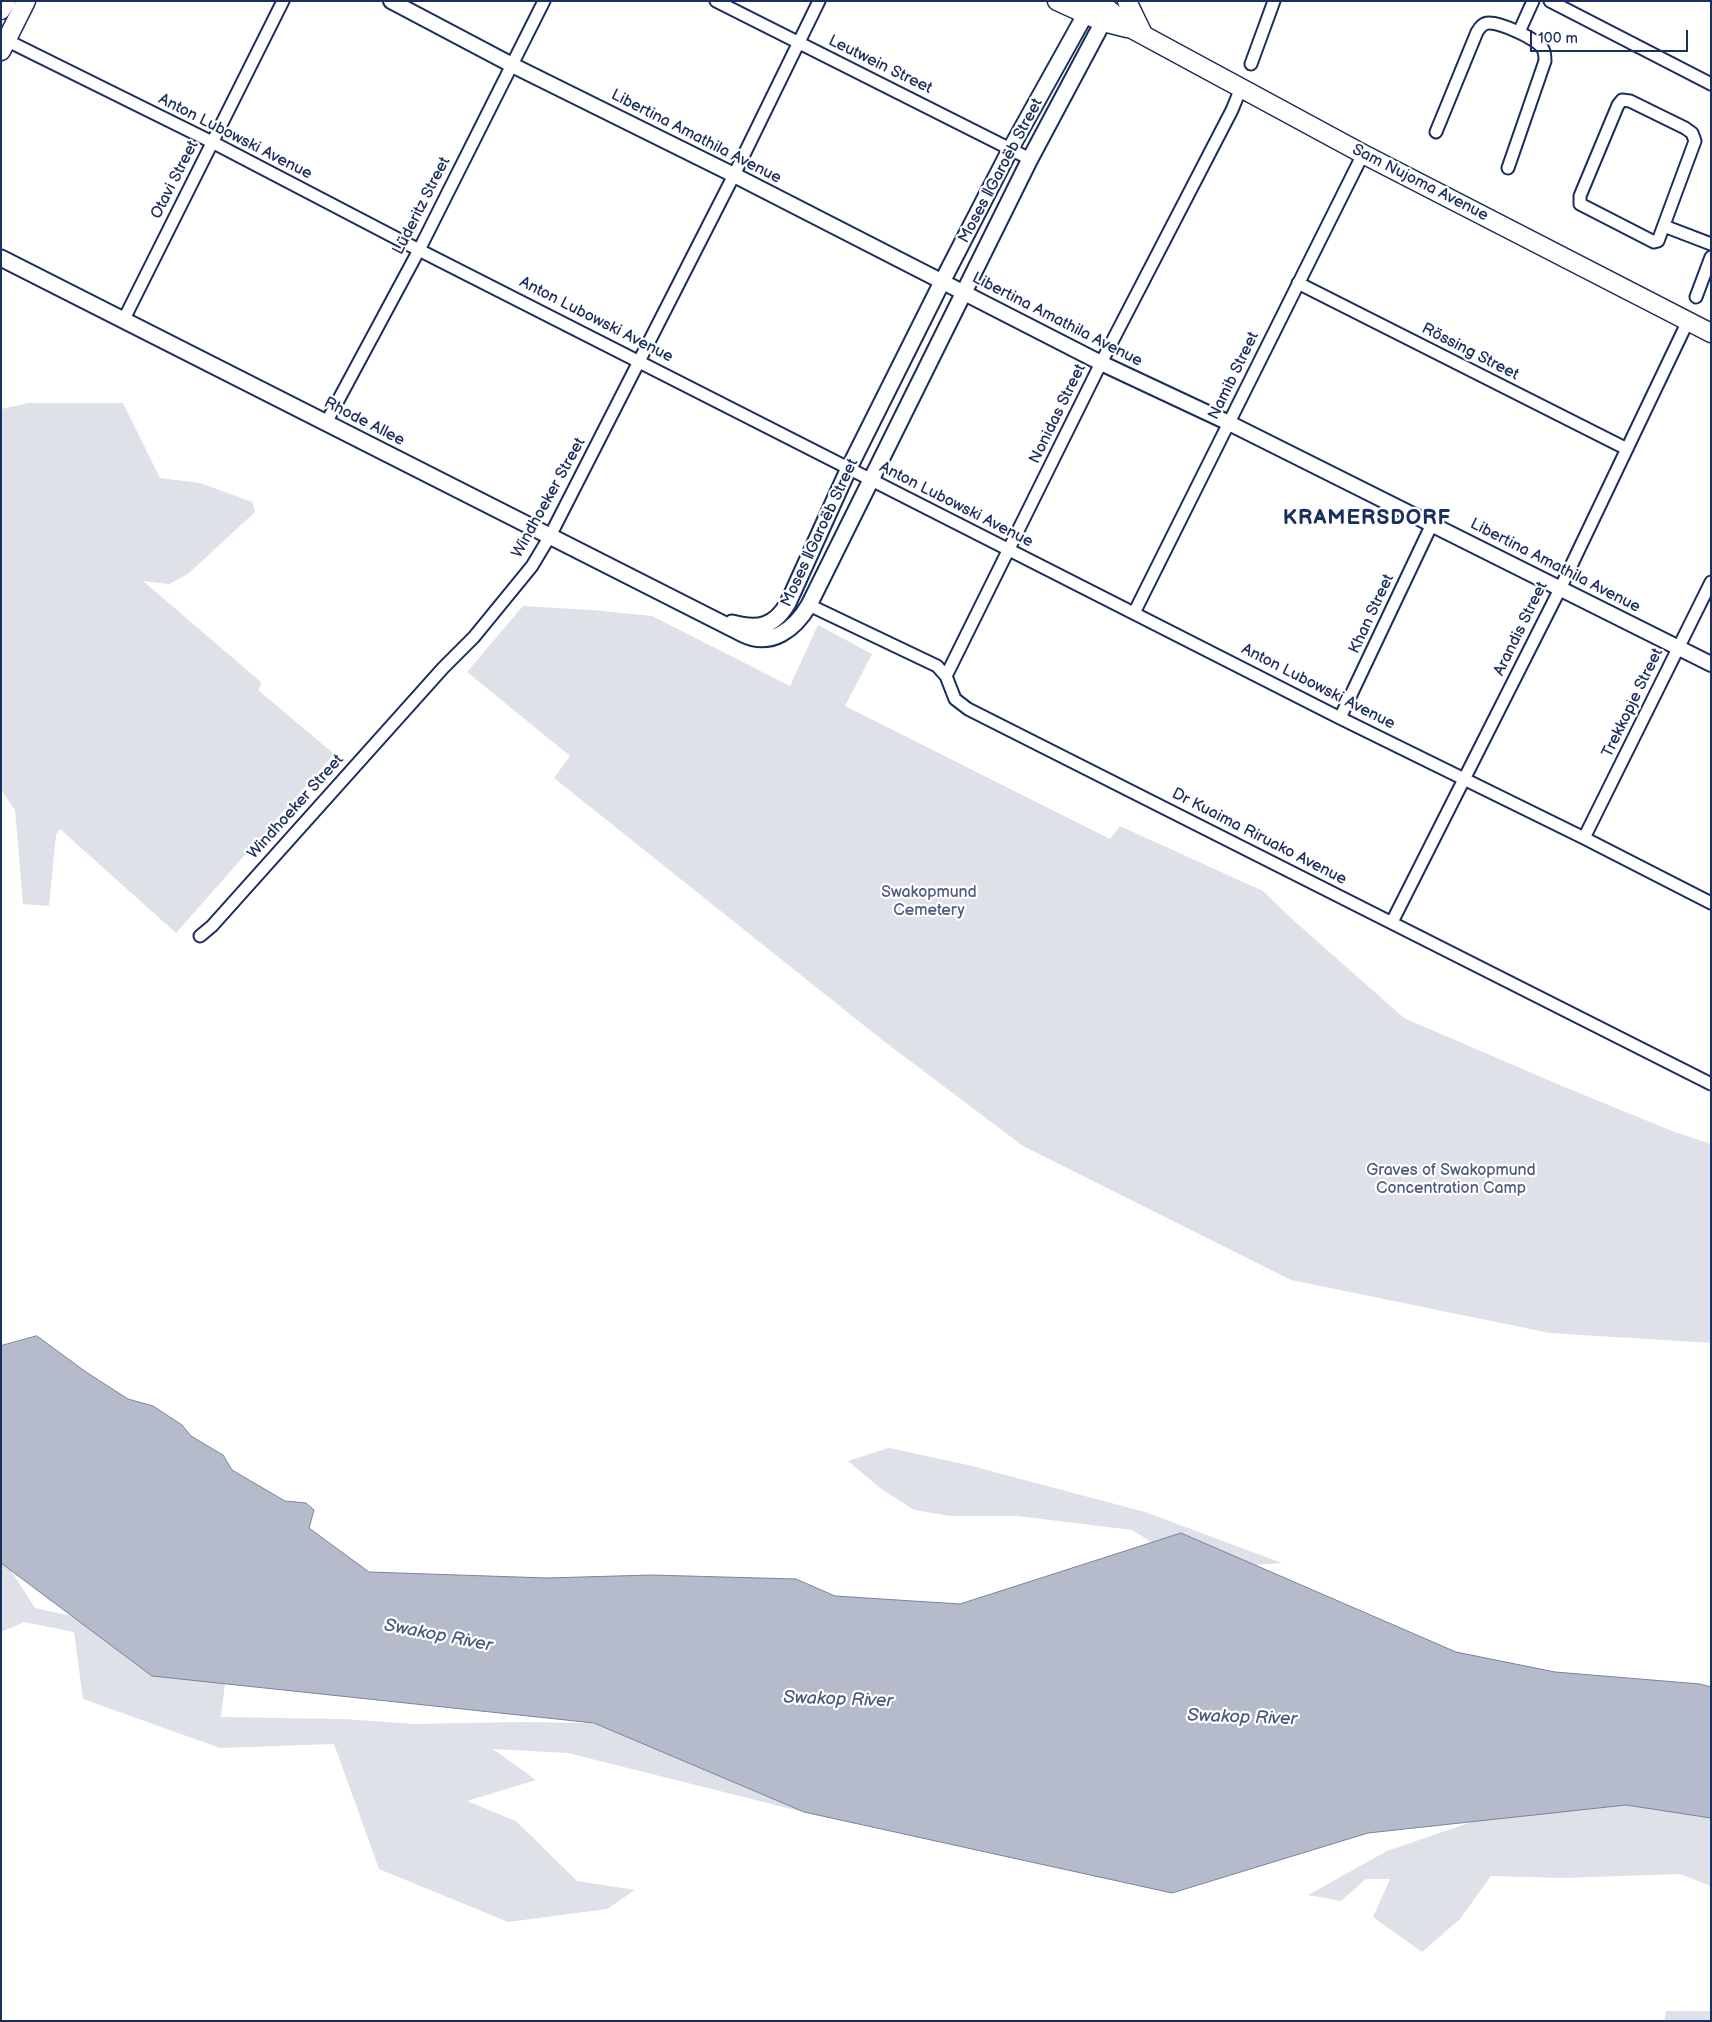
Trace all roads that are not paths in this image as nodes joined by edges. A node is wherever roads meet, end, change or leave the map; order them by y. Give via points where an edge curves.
1 (6, 1) edge
2 (26, 1) edge
3 (283, 1) edge
4 (391, 1) edge
5 (544, 1) edge
6 (716, 1) edge
7 (819, 1) edge
8 (1057, 1) edge
9 (1127, 1) edge
10 (1274, 1) edge
11 (1533, 1) edge
12 (1550, 1) edge
13 (1089, 5) edge
14 (1, 10) edge
15 (1108, 11) edge
16 (1138, 32) junction
17 (1519, 32) junction
18 (3, 43) edge
19 (799, 43) junction
20 (1251, 64) dead end
21 (512, 65) junction
22 (1711, 84) edge
23 (1241, 88) junction
24 (1436, 132) dead end
25 (212, 142) junction
26 (1011, 148) junction
27 (1364, 154) junction
28 (1030, 159) junction
29 (1508, 168) dead end
30 (734, 175) junction
31 (1664, 226) junction
32 (1711, 244) edge
33 (419, 250) junction
34 (1711, 257) edge
35 (1, 258) edge
36 (942, 282) junction
37 (1298, 283) junction
38 (963, 293) junction
39 (1696, 297) dead end
40 (124, 319) junction
41 (1688, 322) junction
42 (1711, 333) edge
43 (641, 361) junction
44 (1101, 363) junction
45 (326, 423) junction
46 (1229, 423) junction
47 (1626, 449) junction
48 (849, 468) junction
49 (870, 480) junction
50 (1432, 524) junction
51 (550, 536) junction
52 (1009, 549) junction
53 (1711, 582) edge
54 (1560, 589) junction
55 (809, 605) junction
56 (1134, 613) junction
57 (711, 618) junction
58 (1678, 647) junction
59 (1711, 664) edge
60 (946, 676) junction
61 (1340, 718) junction
62 (1465, 778) junction
63 (1584, 838) junction
64 (1709, 898) edge
65 (1392, 922) junction
66 (200, 936) dead end
67 (1711, 1084) edge

1 - 14 main road
2 - 18 main road
3 - 25 street, Otavi Street
4 - 21 street, Libertina Amathila Avenue
5 - 21 street, Lüderitz Street
6 - 19 street, Leutwein Street
7 - 19 street, Windhoeker Street
8 - 13 main road, Sam Nujoma Avenue
9 - 16 main road
10 - 20 street
11 - 17 street
12 - 22 street
13 - 15 main road, Sam Nujoma Avenue
13 - 26 main road, Moses ǁGaroëb Street
15 - 16 main road, Sam Nujoma Avenue
15 - 28 main road, Moses ǁGaroëb Street
16 - 23 main road, Sam Nujoma Avenue
17 - 24 street via 1489,23 1481,26
17 - 29 street via 1545,51 1545,61
18 - 25 street, Anton Lubowski Avenue
19 - 26 street, Leutwein Street
19 - 30 street, Windhoeker Street
21 - 30 street, Libertina Amathila Avenue
21 - 33 street, Lüderitz Street
23 - 27 main road, Sam Nujoma Avenue
23 - 44 street, Nonidas Street
25 - 33 street, Anton Lubowski Avenue
25 - 40 street, Otavi Street
26 - 28 street, Leutwein Street
26 - 36 main road, Moses ǁGaroëb Street
27 - 37 street, Namib Street
27 - 41 main road, Sam Nujoma Avenue
28 - 38 main road, Moses ǁGaroëb Street
30 - 36 street, Libertina Amathila Avenue
30 - 43 street, Windhoeker Street
31 - 31 street via 1654,242 1580,204 1580,196 1622,100 1692,133 1695,141
31 - 32 street
33 - 43 street, Anton Lubowski Avenue
33 - 45 street, Lüderitz Street
34 - 39 street
35 - 40 main road, Rhode Allee
36 - 38 street, Libertina Amathila Avenue
36 - 48 main road, Moses ǁGaroëb Street
37 - 46 street, Namib Street
37 - 47 street, Rössing Street
38 - 44 street, Libertina Amathila Avenue
38 - 49 main road, Moses ǁGaroëb Street
40 - 45 main road, Rhode Allee
41 - 42 main road, Sam Nujoma Avenue
41 - 47 street, Arandis Street
43 - 48 street, Anton Lubowski Avenue
43 - 51 street, Windhoeker Street
44 - 46 street, Libertina Amathila Avenue
44 - 52 street, Nonidas Street
45 - 51 main road, Rhode Allee
46 - 50 street, Libertina Amathila Avenue
46 - 56 street, Namib Street
47 - 54 street, Arandis Street
48 - 49 street, Anton Lubowski Avenue
48 - 57 main road, Moses ǁGaroëb Street via 781,615 769,624 756,626
49 - 52 street, Anton Lubowski Avenue
49 - 55 main road, Moses ǁGaroëb Street
50 - 54 street, Libertina Amathila Avenue
50 - 61 street, Khan Street
51 - 57 main road, Rhode Allee
51 - 66 street, Windhoeker Street via 532,566 474,636
52 - 56 street, Anton Lubowski Avenue
52 - 60 street, Nonidas Street
53 - 58 street, Trekkopje Street
54 - 58 street, Libertina Amathila Avenue
54 - 62 street, Arandis Street
55 - 57 main road, Moses ǁGaroëb Street via 788,631 771,638 750,638
55 - 60 street, Dr Kuaima Riruako Avenue via 930,661
56 - 61 street, Anton Lubowski Avenue
58 - 59 street, Libertina Amathila Avenue
58 - 63 street, Trekkopje Street
60 - 65 street, Dr Kuaima Riruako Avenue via 955,700 968,709
61 - 62 street, Anton Lubowski Avenue
62 - 63 street, Anton Lubowski Avenue
62 - 65 street, Arandis Street
63 - 64 street, Anton Lubowski Avenue
65 - 67 street, Dr Kuaima Riruako Avenue

